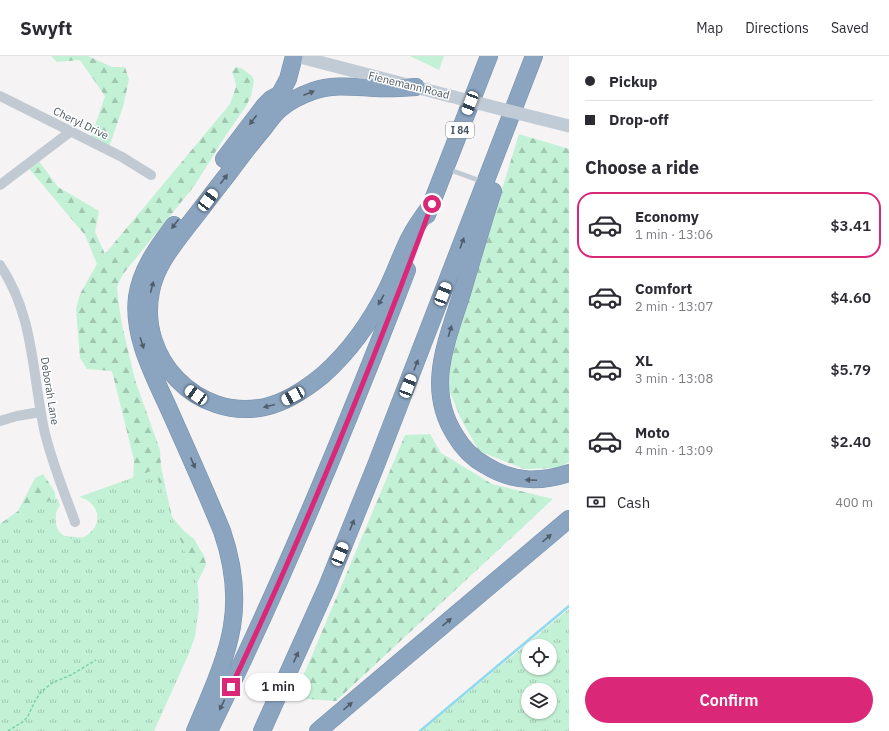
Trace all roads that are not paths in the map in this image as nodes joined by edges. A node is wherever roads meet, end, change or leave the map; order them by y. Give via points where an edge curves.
1 (295, 56) edge
2 (489, 56) edge
3 (531, 62) edge
4 (416, 87) junction
5 (280, 94) junction
6 (0, 96) edge
7 (276, 113) junction
8 (569, 126) edge
9 (70, 132) junction
10 (445, 168) junction
11 (151, 174) dead end
12 (484, 183) junction
13 (0, 185) edge
14 (432, 204) junction
15 (0, 265) edge
16 (40, 412) junction
17 (0, 421) edge
18 (569, 474) edge
19 (569, 519) edge
20 (75, 522) dead end
21 (195, 731) edge
22 (209, 731) edge
23 (262, 731) edge
24 (318, 731) edge

1 - 4 main road, Fienemann Road
1 - 5 highway
2 - 10 highway, I 84
3 - 12 highway
18 -> 3 highway via 532,480 513,477 490,468 475,458 457,439 445,416 440,396 443,355 519,109
7 -> 4 highway via 299,97 326,88
4 - 8 main road, Fienemann Road, bridge
5 - 7 highway
5 -> 21 highway via 265,105 156,248 144,272 137,297 137,322 144,349 222,531 230,557 234,586 234,610 229,642
6 - 9 street, Cheryl Drive
14 -> 7 highway via 411,236 387,289 362,331 339,359 315,381 285,400 259,408 226,406 196,395 174,376 155,345 149,310 153,284 170,249
9 - 11 street, Cheryl Drive
9 - 13 street
10 - 12 lane
10 - 14 highway, I 84
23 -> 12 highway via 348,535
14 -> 22 highway, I 84 via 317,496 269,606
15 - 16 street, Deborah Lane via 14,288 25,317
16 - 17 street
16 - 20 street, Deborah Lane via 55,470
24 -> 19 highway

